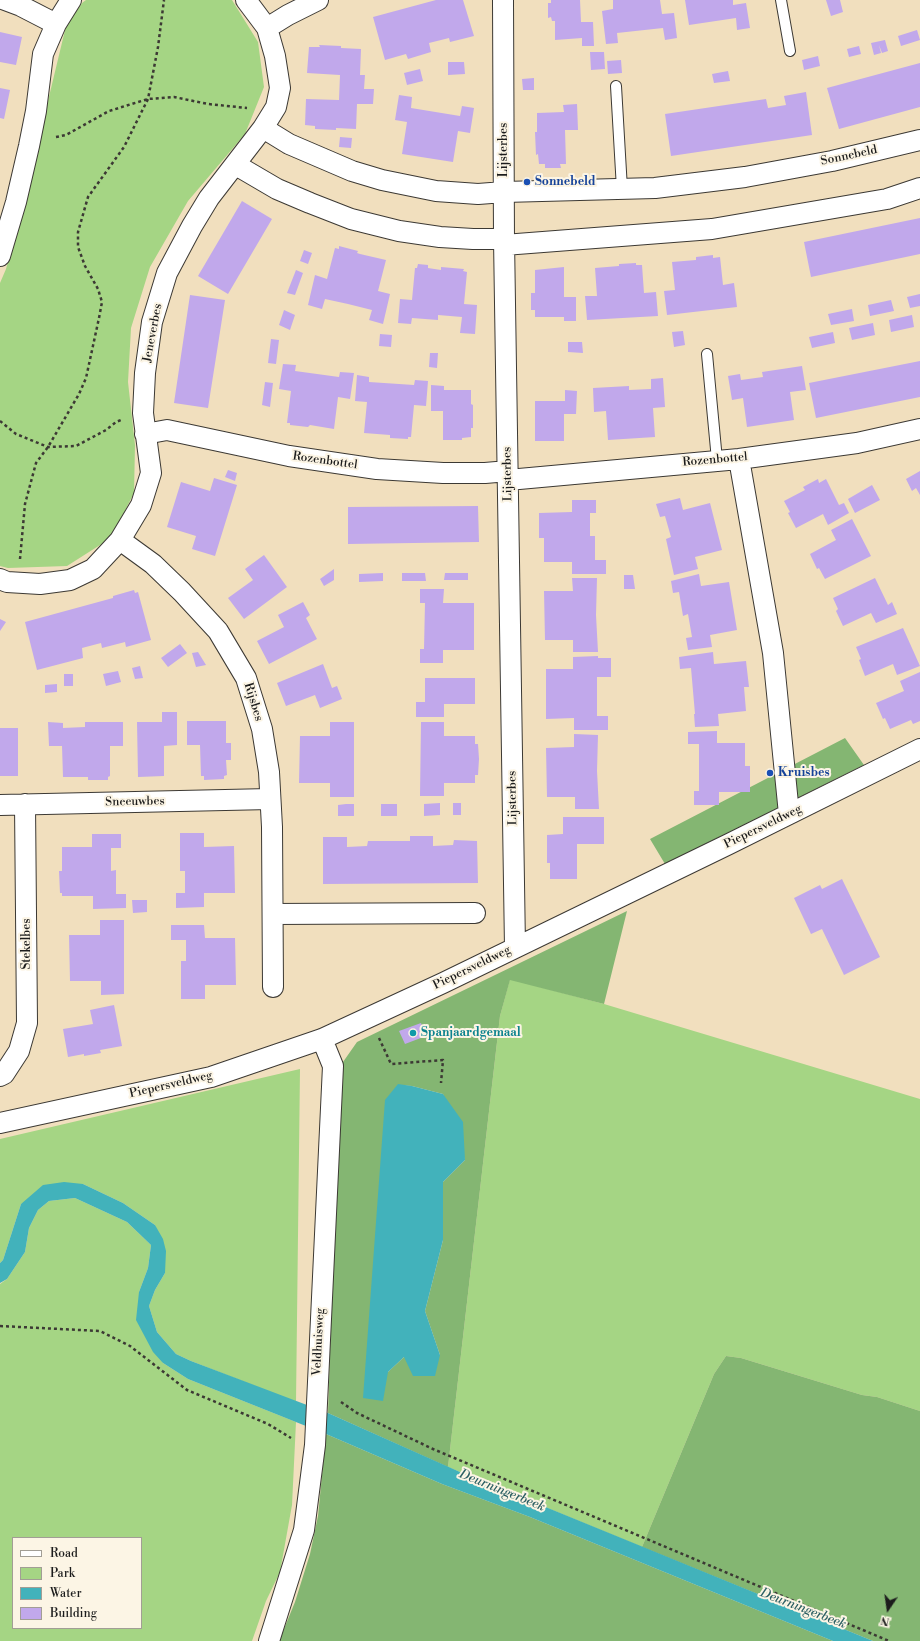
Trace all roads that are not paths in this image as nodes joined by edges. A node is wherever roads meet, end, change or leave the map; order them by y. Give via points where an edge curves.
1 (5, 0) edge
2 (70, 0) edge
3 (246, 0) edge
4 (318, 0) edge
5 (503, 0) edge
6 (781, 0) edge
7 (56, 24) junction
8 (266, 28) junction
9 (790, 51) dead end
10 (616, 86) dead end
11 (268, 120) junction
12 (920, 140) edge
13 (236, 165) junction
14 (920, 188) edge
15 (622, 189) junction
16 (504, 192) junction
17 (5, 223) edge
18 (504, 242) junction
19 (0, 256) edge
20 (707, 354) dead end
21 (144, 426) junction
22 (920, 429) edge
23 (739, 459) junction
24 (717, 460) junction
25 (508, 475) junction
26 (120, 540) junction
27 (9, 581) edge
28 (920, 749) edge
29 (270, 799) junction
30 (25, 804) junction
31 (0, 805) edge
32 (789, 814) junction
33 (475, 913) dead end
34 (273, 914) junction
35 (515, 947) junction
36 (273, 987) dead end
37 (322, 1039) junction
38 (0, 1076) edge
39 (0, 1122) edge
40 (270, 1641) edge

1 - 7 street
2 - 7 street
3 - 8 street, Jeneverbes
4 - 8 street
5 - 16 street, Lijsterbes
6 - 9 lane
7 - 17 street via 43,54 32,134
8 - 11 street, Jeneverbes via 275,56 280,88 276,106
10 - 15 lane
11 - 13 street, Jeneverbes
11 - 16 street, Sonnebeld via 289,144 352,171 436,191 478,194
12 - 15 street, Sonnebeld via 832,161 745,176 655,188
13 - 18 street via 277,189 351,219 399,231
13 - 21 street, Jeneverbes via 209,198 167,273 152,322 145,373
14 - 18 street via 888,199 712,229
15 - 16 street, Sonnebeld
16 - 18 street, Lijsterbes
17 - 19 street
18 - 25 street, Lijsterbes
20 - 24 lane
21 - 25 street, Rozenbottel via 289,456 378,469
21 - 26 street, Jeneverbes via 151,473 141,505
22 - 23 street, Rozenbottel via 857,443
23 - 24 street, Rozenbottel
23 - 32 street via 772,652
24 - 25 street, Rozenbottel
25 - 35 street, Lijsterbes
26 - 27 street, Jeneverbes via 93,569 70,580 40,584
26 - 29 street, Rijsbes via 153,564 218,631 246,678 262,729 269,772
28 - 32 street, Piepersveldweg
29 - 30 street, Sneeuwbes
29 - 34 street, Rijsbes
30 - 31 street, Sneeuwbes
30 - 38 street, Stekelbes via 27,1023 19,1051
32 - 35 street, Piepersveldweg
33 - 34 street
34 - 36 street, Rijsbes
35 - 37 street, Piepersveldweg
37 - 39 street, Piepersveldweg via 211,1077
37 - 40 street, Veldhuisweg via 333,1066 314,1448 304,1530

